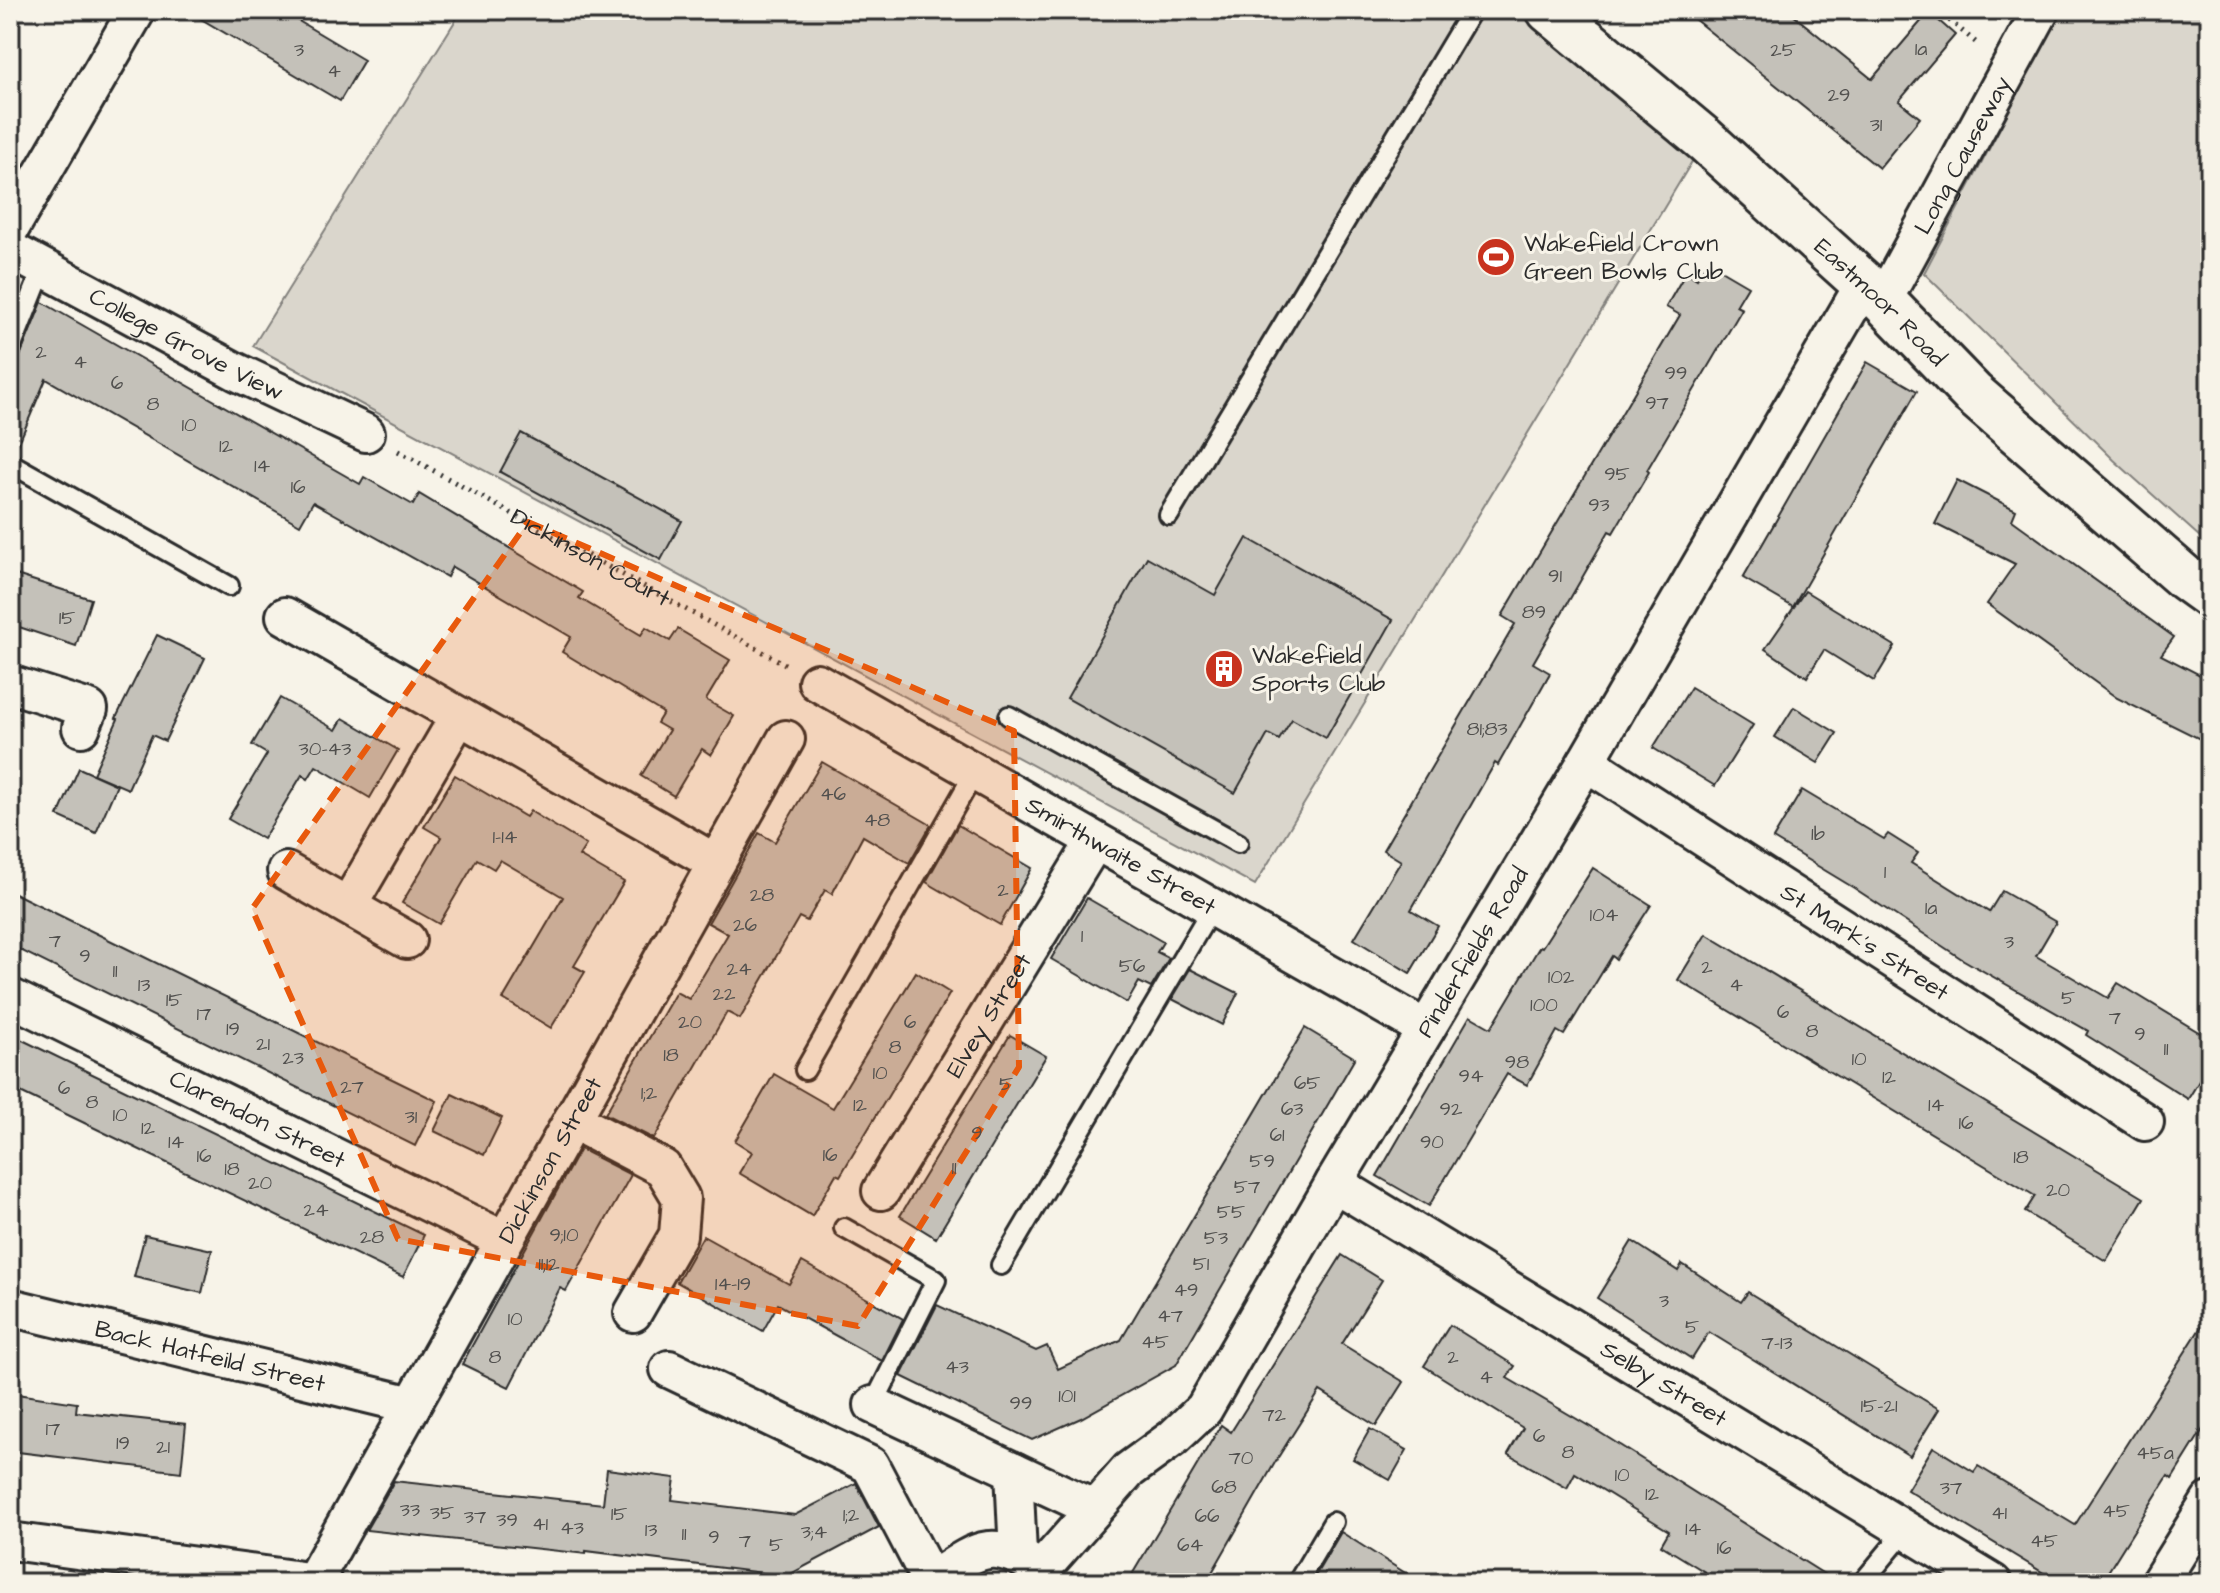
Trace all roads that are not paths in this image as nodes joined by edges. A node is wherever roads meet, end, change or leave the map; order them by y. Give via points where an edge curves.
1 (137, 10) edge
2 (1472, 10) edge
3 (1549, 10) edge
4 (2041, 10) edge
5 (10, 229) edge
6 (10, 250) edge
7 (43, 268) junction
8 (1874, 293) junction
9 (10, 351) edge
10 (366, 433) road end
11 (10, 463) edge
12 (1169, 515) dead end
13 (229, 586) dead end
14 (2210, 596) edge
15 (285, 616) dead end
16 (817, 682) road end
17 (10, 684) edge
18 (459, 716) junction
19 (1009, 716) dead end
20 (81, 728) dead end
21 (786, 739) dead end
22 (1586, 762) junction
23 (975, 772) junction
24 (1095, 841) junction
25 (1238, 843) dead end
26 (716, 863) junction
27 (286, 871) dead end
28 (348, 906) junction
29 (1212, 908) junction
30 (407, 940) dead end
31 (10, 997) edge
32 (1426, 1029) junction
33 (805, 1070) dead end
34 (572, 1120) junction
35 (2145, 1122) dead end
36 (1334, 1183) junction
37 (881, 1191) dead end
38 (844, 1228) dead end
39 (504, 1240) junction
40 (1001, 1265) dead end
41 (10, 1307) edge
42 (633, 1313) dead end
43 (669, 1369) dead end
44 (412, 1405) junction
45 (873, 1405) joint
46 (1014, 1471) junction
47 (1093, 1508) junction
48 (2205, 1520) edge
49 (1333, 1522) dead end
50 (1906, 1530) junction
51 (10, 1541) edge
52 (1032, 1569) edge
53 (318, 1582) edge
54 (927, 1582) edge
55 (1297, 1583) edge
56 (1862, 1583) edge
57 (1993, 1583) edge
58 (2159, 1583) edge

1 - 5 street
2 - 12 lane
3 - 8 street, Eastmoor Road via 1705,140
4 - 8 street, Long Causeway
6 - 7 street, College Grove View
7 - 9 lane
7 - 10 street, College Grove View via 237,372
8 - 14 street, Eastmoor Road via 1972,393
8 - 22 street, Pinderfields Road
11 - 13 lane
15 - 18 street
16 - 23 street, Smirthwaite Street
17 - 20 street via 89,709
18 - 26 street
18 - 28 street
19 - 25 lane
21 - 26 street, Dickinson Street
22 - 32 street, Pinderfields Road
22 - 35 street, St Mark's Street
23 - 24 street, Smirthwaite Street
23 - 33 lane
24 - 29 street, Smirthwaite Street
24 - 37 street, Elvey Street
26 - 34 street, Dickinson Street
27 - 28 street
28 - 30 street
29 - 32 street, Smirthwaite Street
29 - 40 lane
31 - 39 street, Clarendon Street
32 - 36 street, Pinderfields Road
34 - 39 street, Dickinson Street
34 - 42 street via 663,1168 681,1198 678,1235
36 - 47 street, Pinderfields Road via 1204,1409 1129,1470
36 - 50 street, Selby Street
38 - 45 lane via 936,1280
39 - 44 street, Dickinson Street
41 - 44 street, Back Hatfeild Street
43 - 54 street via 870,1465
44 - 53 street, Dickinson Street
45 - 46 street
46 - 47 street
46 - 52 street
47 - 52 street, Pinderfields Road
48 - 58 street
49 - 55 lane
50 - 56 lane
50 - 57 street, Selby Street
51 - 53 street
52 - 54 street via 997,1548 973,1553

